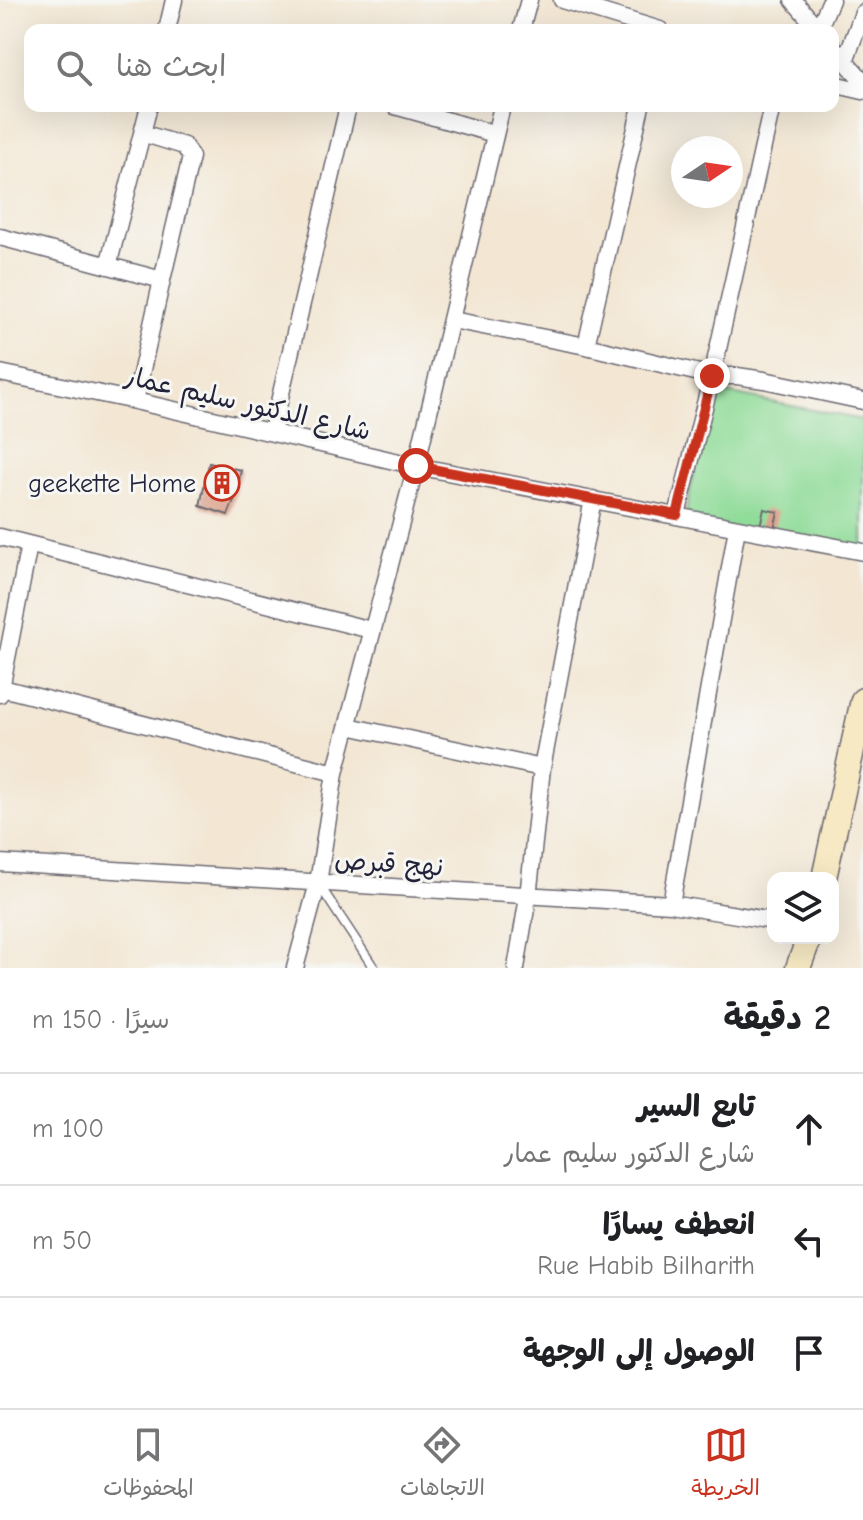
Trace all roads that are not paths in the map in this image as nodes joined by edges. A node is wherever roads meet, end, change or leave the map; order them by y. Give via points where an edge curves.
1 (174, 0) edge
2 (529, 0) edge
3 (562, 0) edge
4 (793, 0) edge
5 (831, 0) edge
6 (863, 13) edge
7 (168, 24) edge
8 (523, 24) edge
9 (640, 24) edge
10 (814, 24) edge
11 (821, 24) edge
12 (839, 54) edge
13 (845, 61) junction
14 (863, 81) edge
15 (839, 85) edge
16 (863, 91) edge
17 (147, 112) edge
18 (347, 112) edge
19 (416, 112) edge
20 (500, 112) edge
21 (640, 112) edge
22 (771, 112) edge
23 (142, 133) junction
24 (495, 134) junction
25 (0, 237) edge
26 (108, 266) junction
27 (162, 280) junction
28 (452, 320) junction
29 (586, 346) junction
30 (0, 373) edge
31 (712, 376) junction
32 (135, 401) junction
33 (863, 401) edge
34 (272, 432) junction
35 (416, 466) junction
36 (593, 499) junction
37 (677, 515) junction
38 (737, 528) junction
39 (0, 537) edge
40 (29, 545) junction
41 (863, 552) edge
42 (371, 630) junction
43 (1, 691) edge
44 (863, 700) edge
45 (348, 726) junction
46 (542, 768) junction
47 (335, 773) junction
48 (0, 863) edge
49 (825, 872) edge
50 (318, 883) junction
51 (528, 897) junction
52 (671, 904) junction
53 (767, 920) edge
54 (807, 944) edge
55 (295, 968) edge
56 (374, 968) edge
57 (516, 968) edge
58 (798, 968) edge

1 - 7 street
2 - 8 street
3 - 9 street
4 - 10 street
5 - 11 street
6 - 13 street
12 - 13 street
13 - 14 street
15 - 16 street
17 - 23 street
18 - 34 street
19 - 24 street
20 - 24 street
21 - 29 street
22 - 31 street
23 - 26 street
23 - 27 street via 184,146 191,157
24 - 28 street
25 - 26 street
26 - 27 street
27 - 32 street
28 - 29 street
28 - 35 street
29 - 31 street
30 - 32 street, شارع الدكتور سليم عمار
31 - 33 street via 764,380
31 - 37 street
32 - 34 street, شارع الدكتور سليم عمار
34 - 35 street, شارع الدكتور سليم عمار
35 - 36 street, شارع الدكتور سليم عمار
35 - 42 street
36 - 37 street, شارع الدكتور سليم عمار
36 - 46 street
37 - 38 street, شارع الدكتور سليم عمار
38 - 41 street, شارع الدكتور سليم عمار
38 - 52 street
39 - 40 street
40 - 42 street
40 - 43 street
42 - 45 street
43 - 47 street
44 - 49 street
45 - 46 street
45 - 47 street
46 - 51 street
47 - 50 street
48 - 50 street, نهج قبرص
50 - 51 street, نهج قبرص
50 - 55 street
50 - 56 lane
51 - 52 street, نهج قبرص
51 - 57 street
52 - 53 street, نهج قبرص
54 - 58 street

